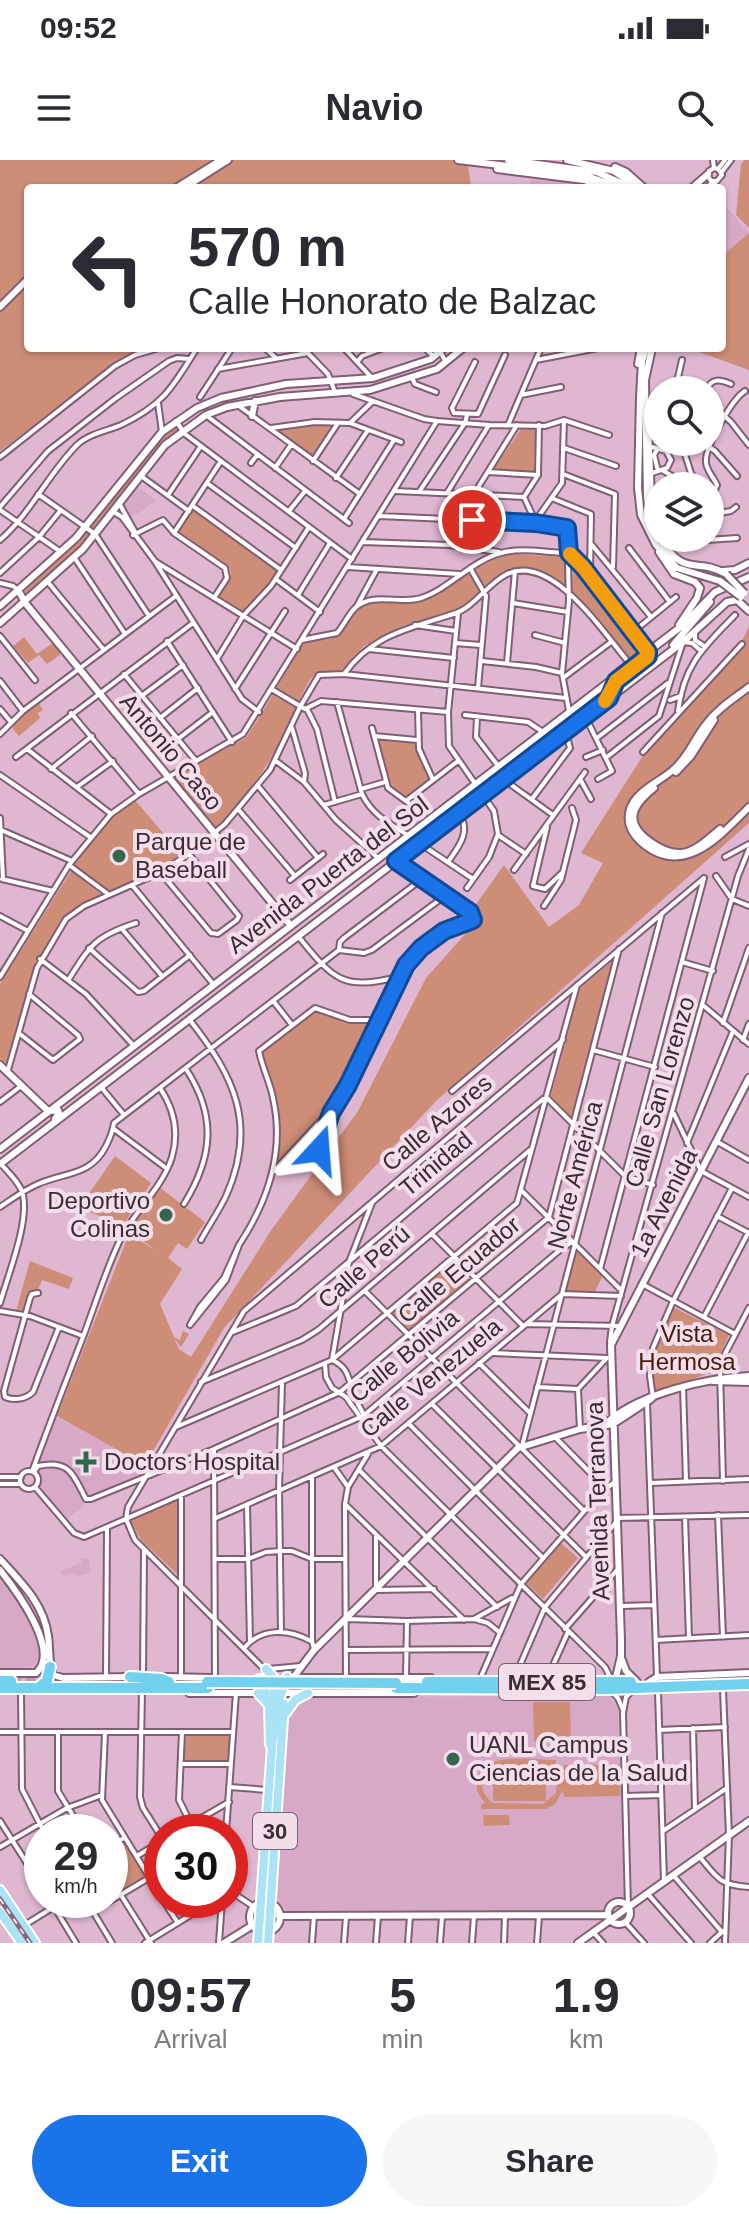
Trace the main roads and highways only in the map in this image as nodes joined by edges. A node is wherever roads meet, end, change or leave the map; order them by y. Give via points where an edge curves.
1 (221, 160) edge
2 (228, 160) edge
3 (458, 160) edge
4 (509, 160) edge
5 (567, 160) edge
6 (583, 160) edge
7 (479, 162) junction
8 (715, 171) road end
9 (182, 184) edge
10 (190, 184) edge
11 (596, 184) edge
12 (610, 184) edge
13 (622, 184) edge
14 (632, 184) edge
15 (639, 184) edge
16 (697, 184) edge
17 (24, 280) edge
18 (0, 304) edge
19 (437, 352) edge
20 (440, 352) edge
21 (441, 352) edge
22 (458, 352) edge
23 (643, 352) edge
24 (653, 352) edge
25 (448, 360) junction
26 (439, 367) junction
27 (643, 380) junction
28 (339, 382) junction
29 (342, 392) junction
30 (255, 401) junction
31 (252, 416) road end
32 (129, 471) junction
33 (647, 472) edge
34 (139, 478) junction
35 (644, 526) edge
36 (85, 527) junction
37 (95, 534) junction
38 (662, 552) edge
39 (667, 552) edge
40 (670, 552) edge
41 (749, 563) edge
42 (723, 572) junction
43 (749, 578) edge
44 (18, 590) junction
45 (745, 596) edge
46 (25, 600) junction
47 (0, 606) edge
48 (749, 609) edge
49 (0, 623) edge
50 (678, 628) junction
51 (671, 650) junction
52 (655, 662) junction
53 (632, 666) junction
54 (609, 686) junction
55 (749, 689) edge
56 (591, 696) junction
57 (609, 698) junction
58 (593, 709) junction
59 (585, 716) junction
60 (558, 721) junction
61 (749, 805) edge
62 (380, 859) junction
63 (374, 877) junction
64 (345, 884) junction
65 (336, 905) junction
66 (291, 926) junction
67 (214, 985) junction
68 (192, 1017) junction
69 (150, 1034) junction
70 (134, 1046) junction
71 (148, 1049) junction
72 (0, 1065) edge
73 (97, 1075) junction
74 (749, 1078) edge
75 (100, 1088) junction
76 (48, 1111) junction
77 (53, 1122) junction
78 (0, 1149) edge
79 (0, 1164) edge
80 (611, 1345) joint
81 (749, 1376) edge
82 (717, 1380) junction
83 (749, 1382) edge
84 (611, 1421) junction
85 (0, 1565) edge
86 (8, 1581) junction
87 (33, 1597) junction
88 (38, 1606) junction
89 (27, 1609) junction
90 (41, 1637) junction
91 (49, 1652) junction
92 (621, 1656) junction
93 (301, 1666) junction
94 (46, 1667) junction
95 (0, 1673) edge
96 (749, 1675) edge
97 (262, 1676) junction
98 (130, 1677) junction
99 (309, 1677) junction
100 (349, 1677) junction
101 (290, 1678) junction
102 (61, 1682) tunnel mouth
103 (210, 1683) junction
104 (399, 1683) junction
105 (645, 1683) junction
106 (611, 1684) junction
107 (166, 1685) junction
108 (444, 1685) junction
109 (715, 1685) junction
110 (749, 1686) edge
111 (0, 1688) edge
112 (36, 1688) junction
113 (268, 1693) junction
114 (309, 1693) junction
115 (351, 1693) junction
116 (280, 1720) junction
117 (275, 1734) junction
118 (272, 1746) junction
119 (280, 1758) junction
120 (266, 1807) junction
121 (276, 1820) junction
122 (749, 1821) edge
123 (0, 1890) edge
124 (262, 1905) junction
125 (628, 1907) junction
126 (0, 1912) edge
127 (599, 1915) junction
128 (279, 1916) junction
129 (609, 1917) junction
130 (0, 1920) edge
131 (600, 1926) junction
132 (256, 1928) junction
133 (269, 1931) junction
134 (19, 1943) edge
135 (35, 1943) edge
136 (221, 1943) edge
137 (258, 1943) edge
138 (268, 1943) edge
139 (578, 1943) edge

1 - 9 main road
2 - 10 main road
3 - 7 main road
4 - 13 main road via 597,172
5 - 14 main road via 614,171
6 - 15 main road via 621,170
7 - 11 main road
7 - 12 main road via 584,175
8 - 16 main road
17 - 18 main road
19 - 28 main road via 372,378
20 - 26 main road
21 - 25 main road
22 - 25 main road
23 - 27 main road
24 - 27 main road
25 - 26 main road
26 - 29 main road via 375,389
27 - 33 main road
27 - 35 main road via 639,503
28 - 29 main road
28 - 32 main road via 286,384 197,408 162,432
29 - 30 main road
30 - 31 main road
30 - 34 main road via 206,415 165,445
32 - 34 main road
32 - 36 main road
34 - 37 main road
36 - 37 main road
36 - 44 main road
37 - 46 main road
38 - 50 main road via 674,574 700,588
39 - 45 main road, bridge via 681,571 720,581
40 - 42 main road via 680,562
41 - 42 main road
42 - 45 main road, bridge
43 - 50 main road via 715,592
43 - 51 main road via 717,595
44 - 46 main road, Antonio Caso
44 - 47 main road
45 - 48 main road
46 - 49 main road
46 - 66 main road, Antonio Caso
48 - 51 main road via 731,600
50 - 53 main road, Avenida Puerta del Sol
51 - 52 main road, Avenida Puerta del Sol
52 - 53 main road
52 - 57 main road, Avenida Puerta del Sol
53 - 54 main road, Avenida Puerta del Sol
54 - 56 main road, Avenida Puerta del Sol
54 - 57 main road
55 - 61 main road via 711,718 675,768 637,798 629,814 630,828 651,849 681,857 705,847
56 - 58 main road via 587,707
56 - 60 main road, Avenida Puerta del Sol
57 - 58 main road, Avenida Puerta del Sol
58 - 59 main road, Avenida Puerta del Sol
59 - 60 main road via 577,713
59 - 63 main road, Avenida Puerta del Sol
60 - 62 main road, Avenida Puerta del Sol
62 - 63 main road via 366,874
62 - 64 main road, Avenida Puerta del Sol
63 - 65 main road, Avenida Puerta del Sol
64 - 65 main road via 352,888
64 - 66 main road, Avenida Puerta del Sol
65 - 68 main road, Avenida Puerta del Sol
66 - 67 main road, Avenida Puerta del Sol
67 - 68 main road via 216,995
67 - 69 main road, Avenida Puerta del Sol
68 - 71 main road, Avenida Puerta del Sol
69 - 70 main road, Avenida Puerta del Sol
69 - 71 main road via 141,1044
70 - 71 main road
70 - 73 main road, Avenida Puerta del Sol
71 - 75 main road, Avenida Puerta del Sol
72 - 76 main road
73 - 75 main road via 89,1086
73 - 76 main road, Avenida Puerta del Sol
74 - 80 main road, 1a Avenida via 616,1326
75 - 77 main road, Avenida Puerta del Sol
76 - 77 main road via 59,1112
76 - 78 main road, Avenida Puerta del Sol
77 - 79 main road, Avenida Puerta del Sol
80 - 84 main road, Avenida Terranova
81 - 82 main road
82 - 83 main road
82 - 84 main road via 649,1400
84 - 92 main road, Avenida Terranova
84 - 93 main road via 520,1447
85 - 86 main road
85 - 87 main road
86 - 87 main road
86 - 89 main road
87 - 88 main road
88 - 89 main road
88 - 91 main road
89 - 90 main road
90 - 91 main road
90 - 94 main road
91 - 94 main road
92 - 105 main road via 626,1671
92 - 106 main road, Avenida Terranova
93 - 99 main road
93 - 101 main road
94 - 95 main road via 32,1673
94 - 98 main road via 58,1677
94 - 112 highway via 47,1681
96 - 105 main road
96 - 109 highway, MEX 85
97 - 101 main road
97 - 103 main road
97 - 113 main road
97 - 113 main road
97 - 113 main road via 255,1687
98 - 103 main road
98 - 107 highway via 161,1679
99 - 100 main road
99 - 101 main road
99 - 114 main road
100 - 104 main road
100 - 115 main road
101 - 113 main road
102 - 107 highway, MEX 85
103 - 104 highway, MEX 85, bridge
103 - 107 highway, MEX 85
104 - 108 highway, MEX 85
105 - 106 highway, MEX 85
105 - 109 highway, MEX 85
105 - 109 main road via 658,1692
106 - 108 highway, MEX 85
106 - 108 highway, MEX 85
107 - 112 highway, MEX 85
107 - 113 main road via 176,1693
108 - 115 main road via 436,1693
109 - 110 highway, MEX 85
111 - 112 highway, MEX 85
113 - 114 main road
113 - 116 main road
113 - 117 main road
113 - 118 main road
114 - 115 main road
114 - 116 main road via 292,1703
116 - 117 main road, 30
116 - 119 main road, 30
117 - 118 main road, 30
117 - 119 main road
118 - 120 main road, 30
119 - 121 main road, 30
120 - 121 main road
120 - 124 main road, 30
121 - 124 main road, 30
122 - 125 main road
123 - 135 main road
124 - 128 main road via 276,1908
124 - 132 main road, 30
124 - 133 main road, 30
125 - 129 main road
125 - 129 main road via 625,1922
126 - 134 main road
127 - 128 main road
127 - 129 main road
127 - 131 main road
128 - 133 main road
129 - 131 main road
130 - 134 main road
131 - 139 main road
132 - 133 main road
132 - 136 main road
132 - 137 main road, 30
133 - 138 main road, 30

